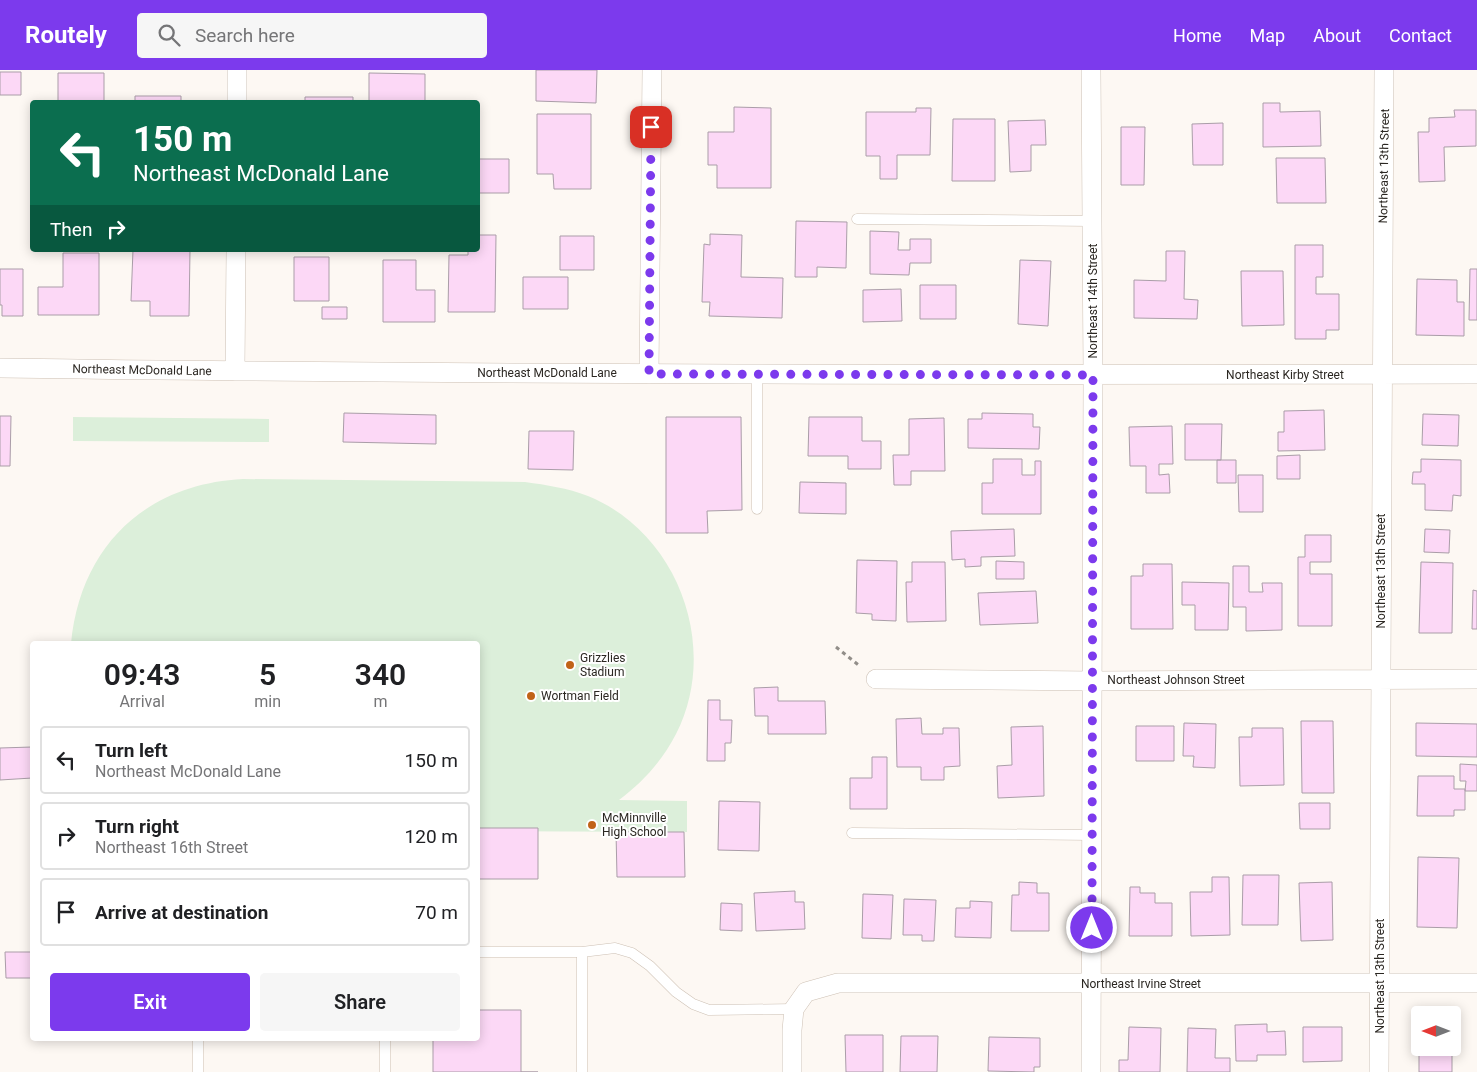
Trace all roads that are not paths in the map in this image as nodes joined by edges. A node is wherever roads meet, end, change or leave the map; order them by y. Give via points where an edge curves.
1 (238, 70) edge
2 (652, 70) edge
3 (1091, 70) edge
4 (1384, 70) edge
5 (237, 100) edge
6 (857, 219) dead end
7 (1092, 221) junction
8 (236, 252) edge
9 (0, 368) edge
10 (235, 371) junction
11 (649, 374) junction
12 (757, 374) junction
13 (1382, 374) junction
14 (1477, 374) edge
15 (1093, 375) junction
16 (757, 509) dead end
17 (876, 679) road end
18 (1380, 679) junction
19 (1477, 679) edge
20 (1093, 681) junction
21 (852, 833) dead end
22 (1093, 834) junction
23 (480, 952) edge
24 (582, 952) junction
25 (1477, 983) edge
26 (1092, 984) junction
27 (1381, 984) junction
28 (794, 1009) junction
29 (198, 1041) edge
30 (385, 1041) edge
31 (198, 1072) edge
32 (385, 1072) edge
33 (582, 1072) edge
34 (792, 1072) edge
35 (1091, 1072) edge
36 (1379, 1072) edge

1 - 5 street
2 - 11 street
3 - 7 street, Northeast 14th Street
4 - 13 street, Northeast 13th Street
6 - 7 lane
7 - 15 street, Northeast 14th Street
8 - 10 street
9 - 10 street, Northeast McDonald Lane
10 - 11 street, Northeast McDonald Lane
11 - 12 street, Northeast McDonald Lane
12 - 15 street, Northeast McDonald Lane
12 - 16 lane
13 - 14 street, Northeast Kirby Street
13 - 15 street, Northeast Kirby Street
13 - 18 street, Northeast 13th Street
15 - 20 street, Northeast 14th Street
17 - 20 street, Northeast Johnson Street
18 - 19 street, Northeast Johnson Street
18 - 20 street, Northeast Johnson Street
18 - 27 street, Northeast 13th Street
20 - 22 street, Northeast 14th Street
21 - 22 lane
22 - 26 street, Northeast 14th Street
23 - 24 lane
24 - 28 lane via 615,948 632,953 676,992 709,1010
24 - 33 lane
25 - 27 street, Northeast Irvine Street
26 - 27 street, Northeast Irvine Street
26 - 28 street, Northeast Irvine Street via 838,983 806,992
26 - 35 street, Northeast 14th Street
27 - 36 street, Northeast 13th Street
28 - 34 street
29 - 31 lane
30 - 32 lane

